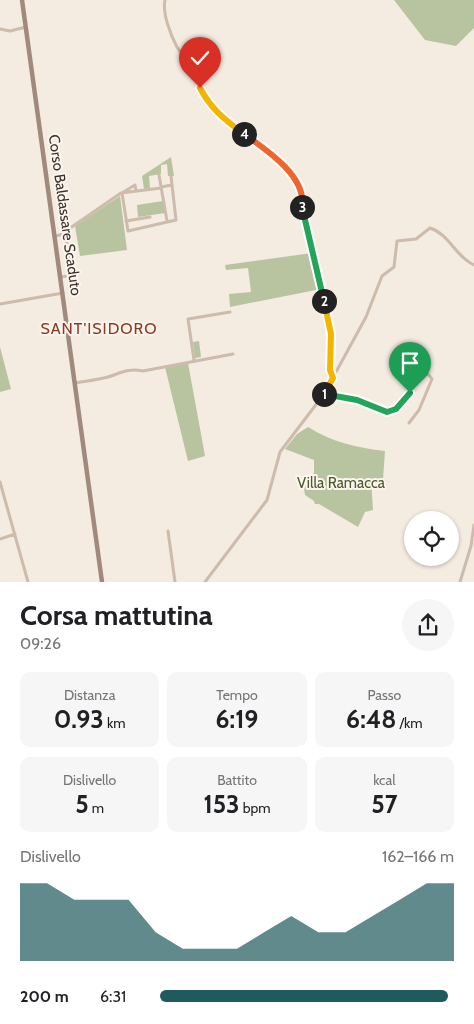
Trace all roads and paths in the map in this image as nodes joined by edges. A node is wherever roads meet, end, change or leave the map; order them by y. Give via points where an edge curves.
1 (22, 0) edge
2 (165, 0) edge
3 (26, 27) junction
4 (0, 29) edge
5 (159, 175) dead end
6 (171, 176) dead end
7 (172, 186) junction
8 (161, 188) junction
9 (136, 191) junction
10 (122, 193) junction
11 (150, 217) dead end
12 (126, 221) junction
13 (167, 221) junction
14 (65, 231) junction
15 (55, 236) junction
16 (474, 264) edge
17 (60, 278) junction
18 (63, 293) junction
19 (0, 304) edge
20 (230, 312) dead end
21 (233, 354) dead end
22 (194, 360) junction
23 (333, 378) junction
24 (75, 383) junction
25 (324, 394) junction
26 (409, 423) dead end
27 (0, 482) edge
28 (474, 525) edge
29 (168, 531) dead end
30 (15, 534) junction
31 (0, 539) edge
32 (28, 582) edge
33 (102, 582) edge
34 (175, 582) edge
35 (205, 582) edge
36 (460, 582) edge

1 - 3 street, Corso Baldassare Scaduto
2 - 23 street via 166,18 174,39 208,103 282,165 294,179 302,197 331,334 330,370
3 - 4 street via 10,31
3 - 15 street, Corso Baldassare Scaduto
5 - 8 street
6 - 7 street
7 - 8 street
7 - 13 street via 176,220
8 - 9 street
8 - 13 street
9 - 10 street
9 - 10 street via 136,185
10 - 12 street
10 - 14 street
11 - 12 street
12 - 13 street via 128,231 167,224
14 - 15 street
14 - 17 street via 72,275
15 - 17 street, Corso Baldassare Scaduto
16 - 23 street via 440,232 430,228 416,239 397,241 394,267 382,276 366,317
17 - 18 street, Corso Baldassare Scaduto
18 - 19 street
18 - 24 street, Corso Baldassare Scaduto
20 - 22 street via 188,319
21 - 22 street
22 - 24 street via 142,371 126,370
23 - 25 street
24 - 33 street, Corso Baldassare Scaduto
25 - 26 street via 392,412 422,376 428,374 432,379 419,410
25 - 35 street via 280,452 267,500
27 - 30 street
28 - 36 street
29 - 34 street
30 - 31 street
30 - 32 street

